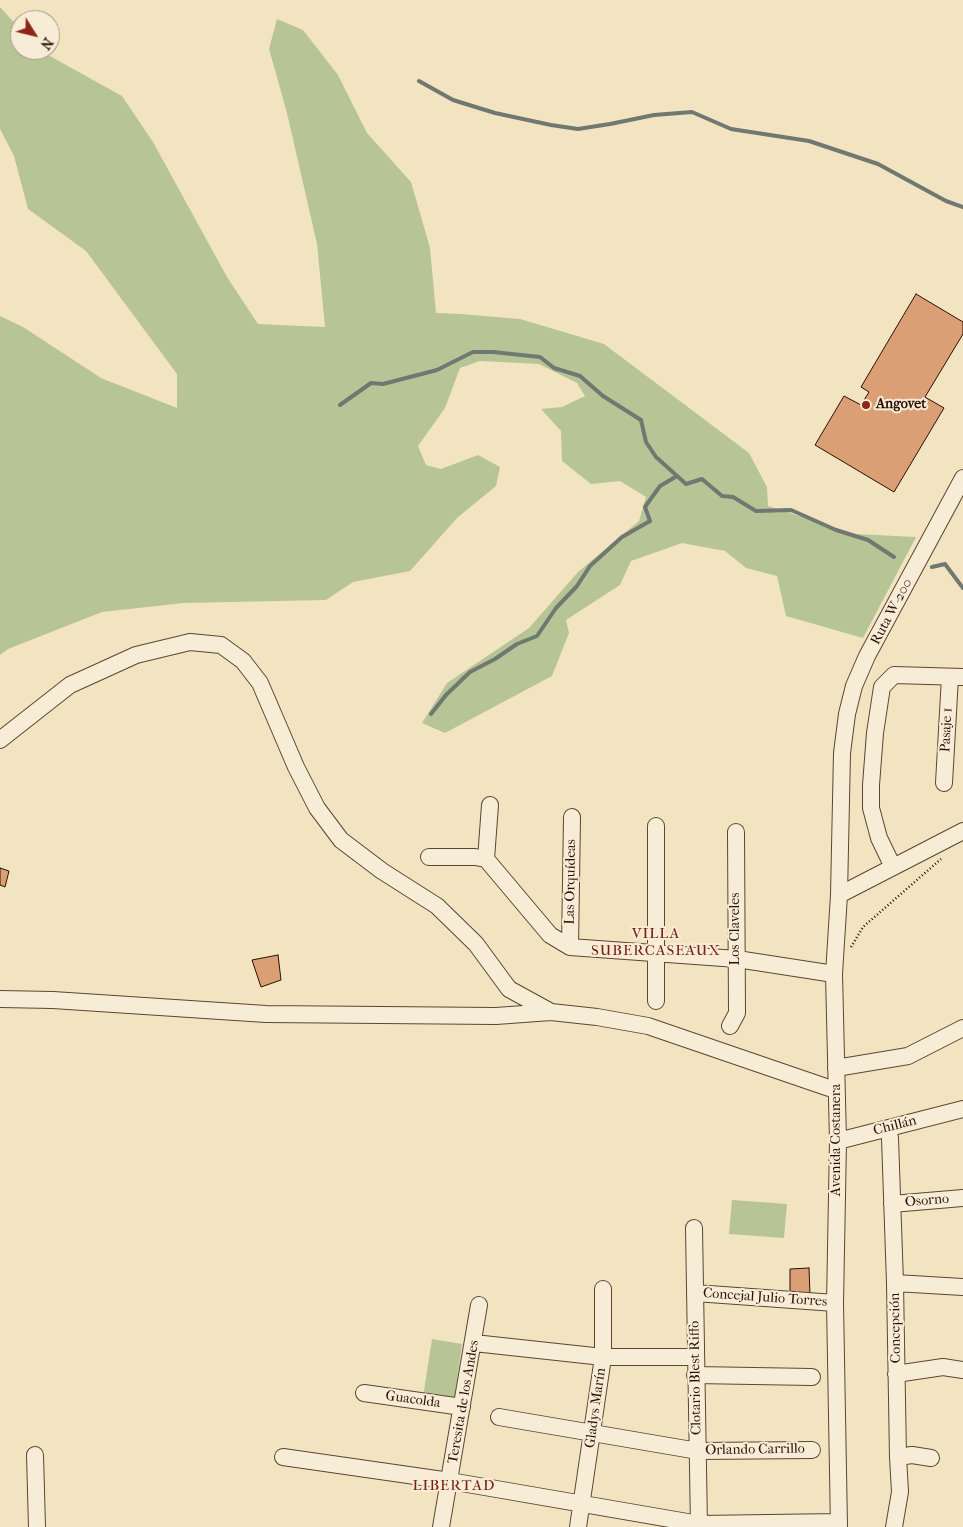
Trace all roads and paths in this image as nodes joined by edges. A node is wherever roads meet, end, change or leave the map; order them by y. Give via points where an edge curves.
1 (963, 478) edge
2 (956, 677) edge
3 (0, 740) edge
4 (842, 753) joint
5 (944, 783) dead end
6 (490, 805) dead end
7 (572, 817) dead end
8 (656, 826) dead end
9 (963, 830) edge
10 (736, 832) dead end
11 (429, 857) dead end
12 (486, 859) junction
13 (942, 859) dead end
14 (893, 867) junction
15 (839, 895) junction
16 (570, 947) junction
17 (848, 951) dead end
18 (657, 953) junction
19 (736, 959) junction
20 (834, 974) junction
21 (509, 989) junction
22 (0, 999) edge
23 (656, 1001) dead end
24 (551, 1012) junction
25 (496, 1016) junction
26 (730, 1026) dead end
27 (963, 1028) edge
28 (836, 1068) junction
29 (836, 1088) junction
30 (959, 1112) edge
31 (888, 1128) junction
32 (838, 1140) junction
33 (963, 1198) edge
34 (892, 1204) junction
35 (694, 1228) dead end
36 (895, 1283) junction
37 (963, 1287) edge
38 (603, 1289) dead end
39 (694, 1293) junction
40 (835, 1303) junction
41 (479, 1306) dead end
42 (474, 1343) junction
43 (603, 1357) junction
44 (695, 1358) junction
45 (963, 1370) edge
46 (896, 1374) junction
47 (695, 1375) junction
48 (812, 1378) dead end
49 (364, 1393) dead end
50 (462, 1407) junction
51 (499, 1417) dead end
52 (593, 1433) junction
53 (812, 1450) dead end
54 (698, 1451) junction
55 (35, 1455) dead end
56 (283, 1457) dead end
57 (898, 1457) junction
58 (931, 1458) dead end
59 (450, 1481) junction
60 (582, 1505) junction
61 (839, 1524) edge
62 (699, 1525) edge
63 (37, 1527) edge
64 (441, 1527) edge
65 (578, 1527) edge
66 (894, 1527) edge

1 - 4 street, Ruta W-200 via 868,656 846,714
2 - 5 street, Pasaje 1
2 - 14 street via 894,675 882,687 874,733 872,808 879,838
3 - 21 street via 70,685 136,655 190,642 221,645 243,660 260,682 317,808 341,840 437,906 476,944
4 - 15 street, Avenida Costanera
6 - 12 street
7 - 16 street, Las Orquídeas
8 - 18 street
9 - 14 street
10 - 19 street, Los Claveles
11 - 12 street
12 - 16 street via 550,935
13 - 17 path via 863,927
14 - 15 street
15 - 20 street, Avenida Costanera
16 - 18 street
18 - 19 street
18 - 23 street
19 - 20 street
19 - 26 street, Los Claveles via 737,1013
20 - 28 street, Avenida Costanera
21 - 24 street
21 - 25 street
22 - 25 street via 266,1014
24 - 25 street
24 - 29 street via 648,1026
27 - 28 street via 908,1056
28 - 29 street, Avenida Costanera
29 - 32 street, Avenida Costanera
30 - 31 street, Chillán
31 - 32 street, Chillán
31 - 34 street, Concepción
32 - 40 street, Avenida Costanera
33 - 34 street, Osorno
34 - 36 street, Concepción
35 - 39 street, Clotario Blest Riffo
36 - 37 street
36 - 46 street, Concepción
38 - 43 street, Gladys Marín
39 - 40 street, Concejal Julio Torres
39 - 44 street, Clotario Blest Riffo
40 - 61 street, Avenida Costanera
41 - 42 street, Teresita de los Andes
42 - 43 street
42 - 50 street, Teresita de los Andes
43 - 44 street
43 - 52 street, Gladys Marín
44 - 47 street, Clotario Blest Riffo
45 - 46 street via 943,1367
46 - 57 street, Concepción
47 - 48 street
47 - 54 street, Clotario Blest Riffo
49 - 50 street, Guacolda
50 - 59 street, Teresita de los Andes
51 - 52 street, Orlando Carrillo
52 - 54 street, Orlando Carrillo
52 - 60 street, Gladys Marín
53 - 54 street, Orlando Carrillo
54 - 62 street, Clotario Blest Riffo
55 - 63 street
56 - 59 street
57 - 58 street
57 - 66 street, Concepción via 900,1492
59 - 60 street
59 - 64 street, Teresita de los Andes
60 - 62 street
60 - 65 street, Gladys Marín
61 - 62 street

